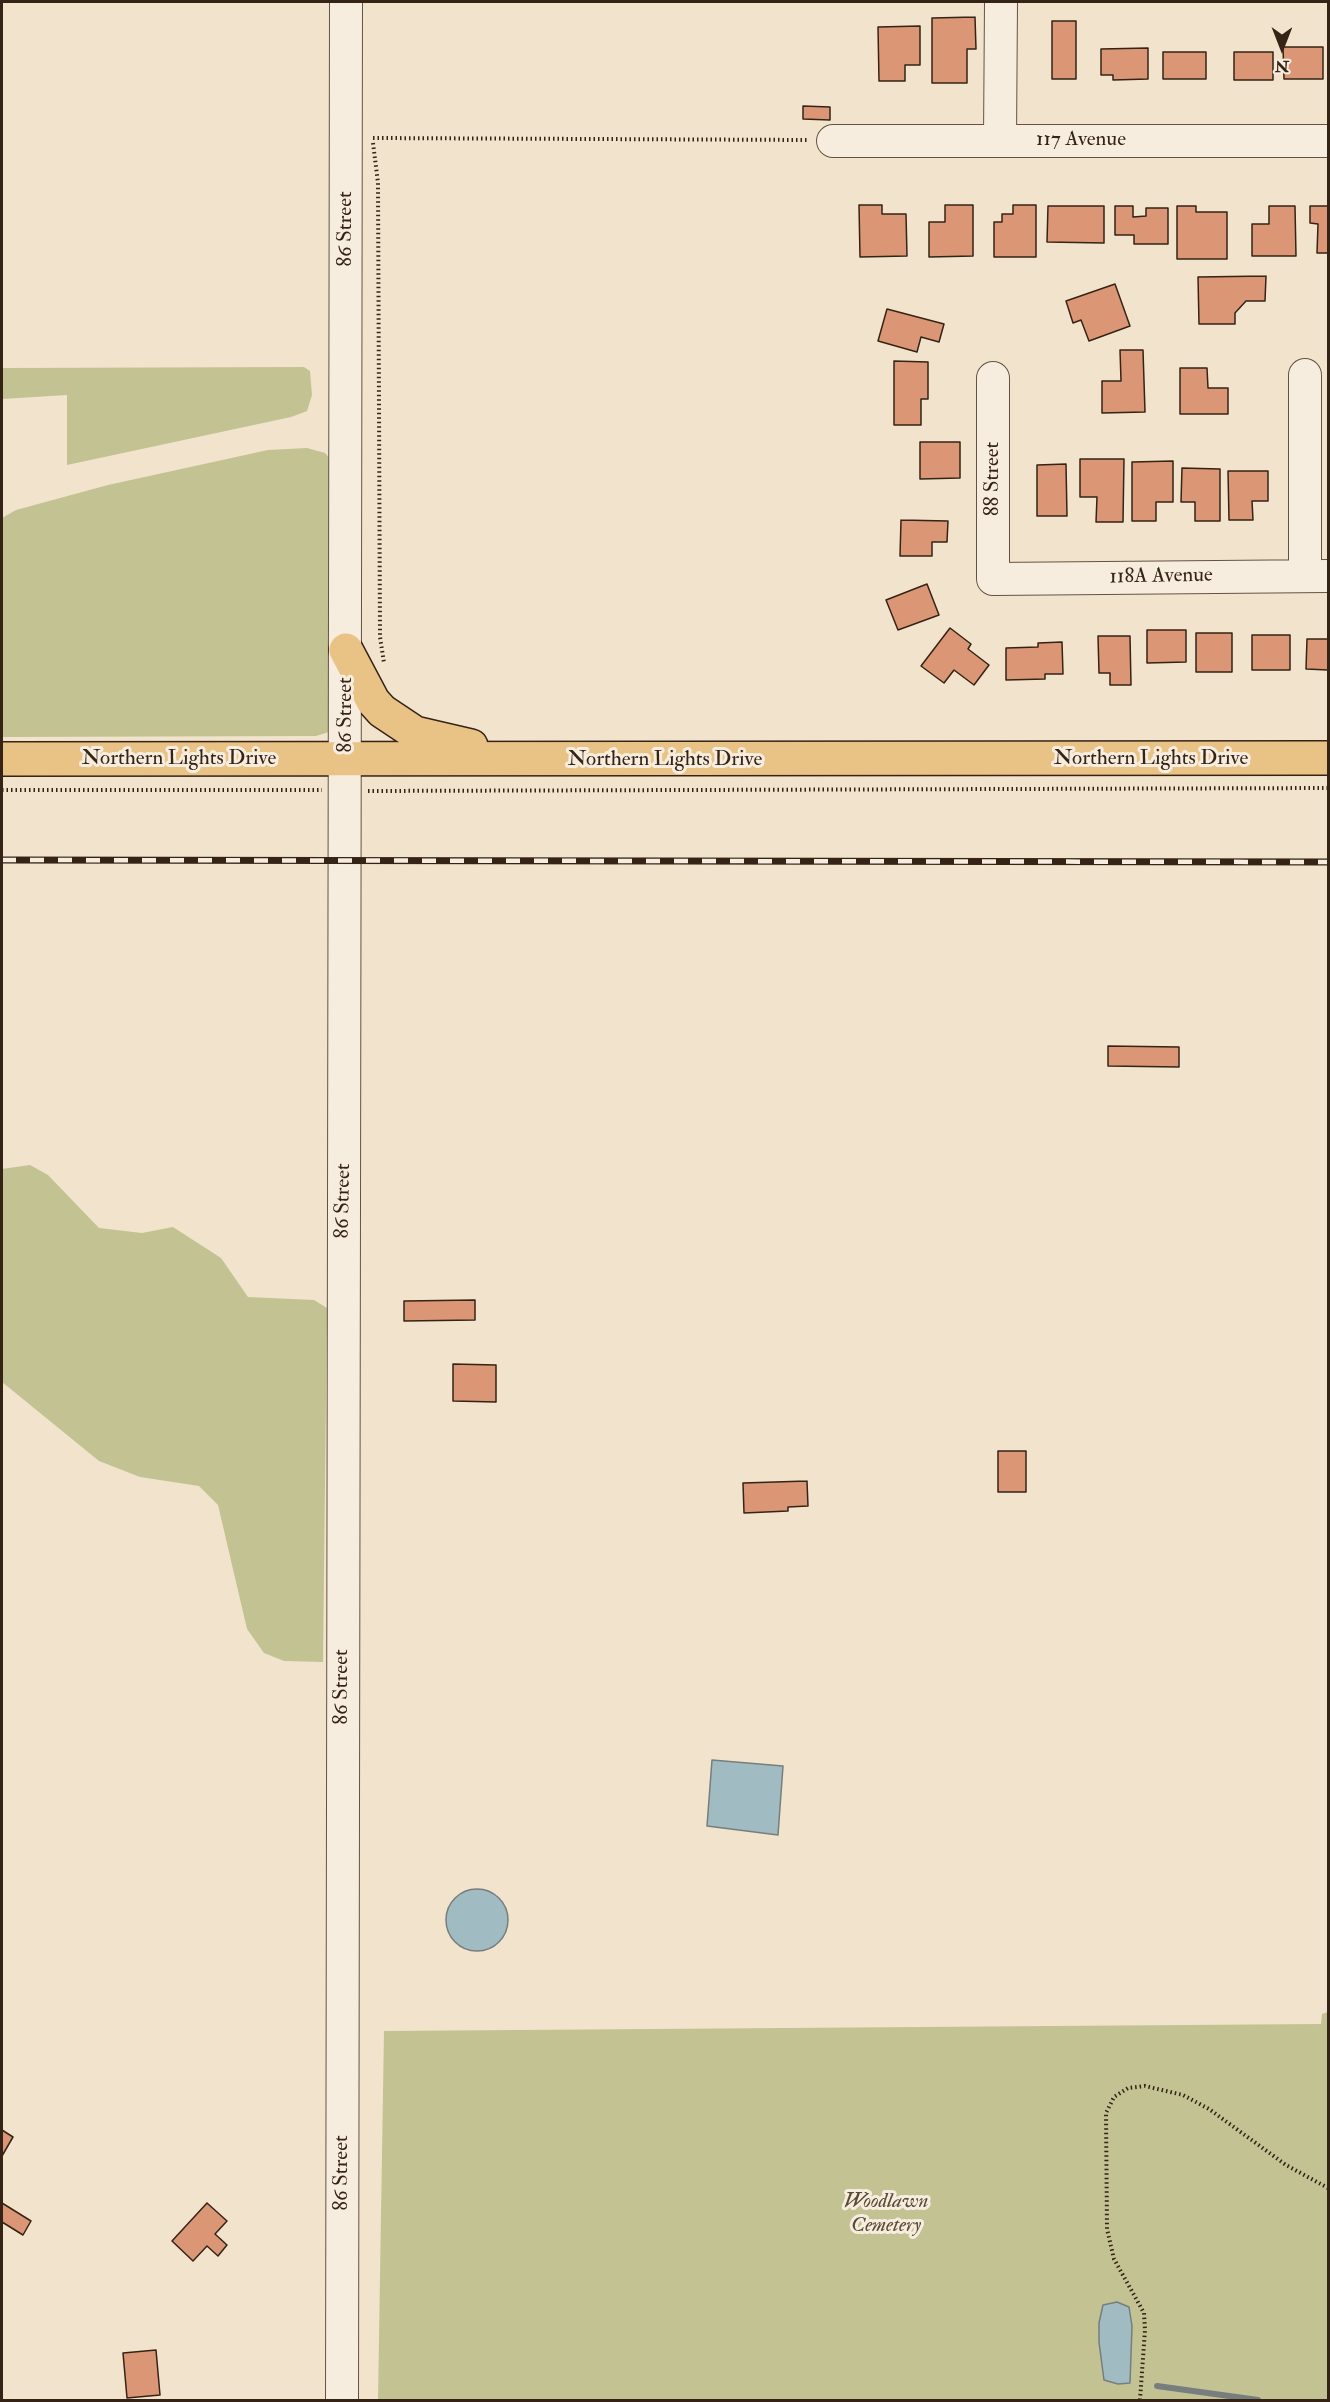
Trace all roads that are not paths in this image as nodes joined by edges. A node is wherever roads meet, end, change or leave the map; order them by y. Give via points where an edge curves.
1 (346, 2) edge
2 (1000, 2) edge
3 (1000, 140) junction
4 (834, 141) road end
5 (1329, 141) edge
6 (1305, 375) dead end
7 (993, 378) dead end
8 (1317, 576) edge
9 (993, 579) joint
10 (346, 650) junction
11 (1329, 758) edge
12 (2, 759) edge
13 (528, 760) junction
14 (346, 774) junction
15 (342, 2400) edge

1 - 10 street, 86 Street
2 - 3 street
3 - 4 street, 117 Avenue
3 - 5 street, 117 Avenue
6 - 8 street
7 - 9 street, 88 Street
8 - 9 street, 118A Avenue
10 - 13 main road via 373,701 401,725 415,733
10 - 14 street, 86 Street
11 - 13 main road, Northern Lights Drive
12 - 14 main road, Northern Lights Drive
13 - 14 main road, Northern Lights Drive
14 - 15 street, 86 Street

